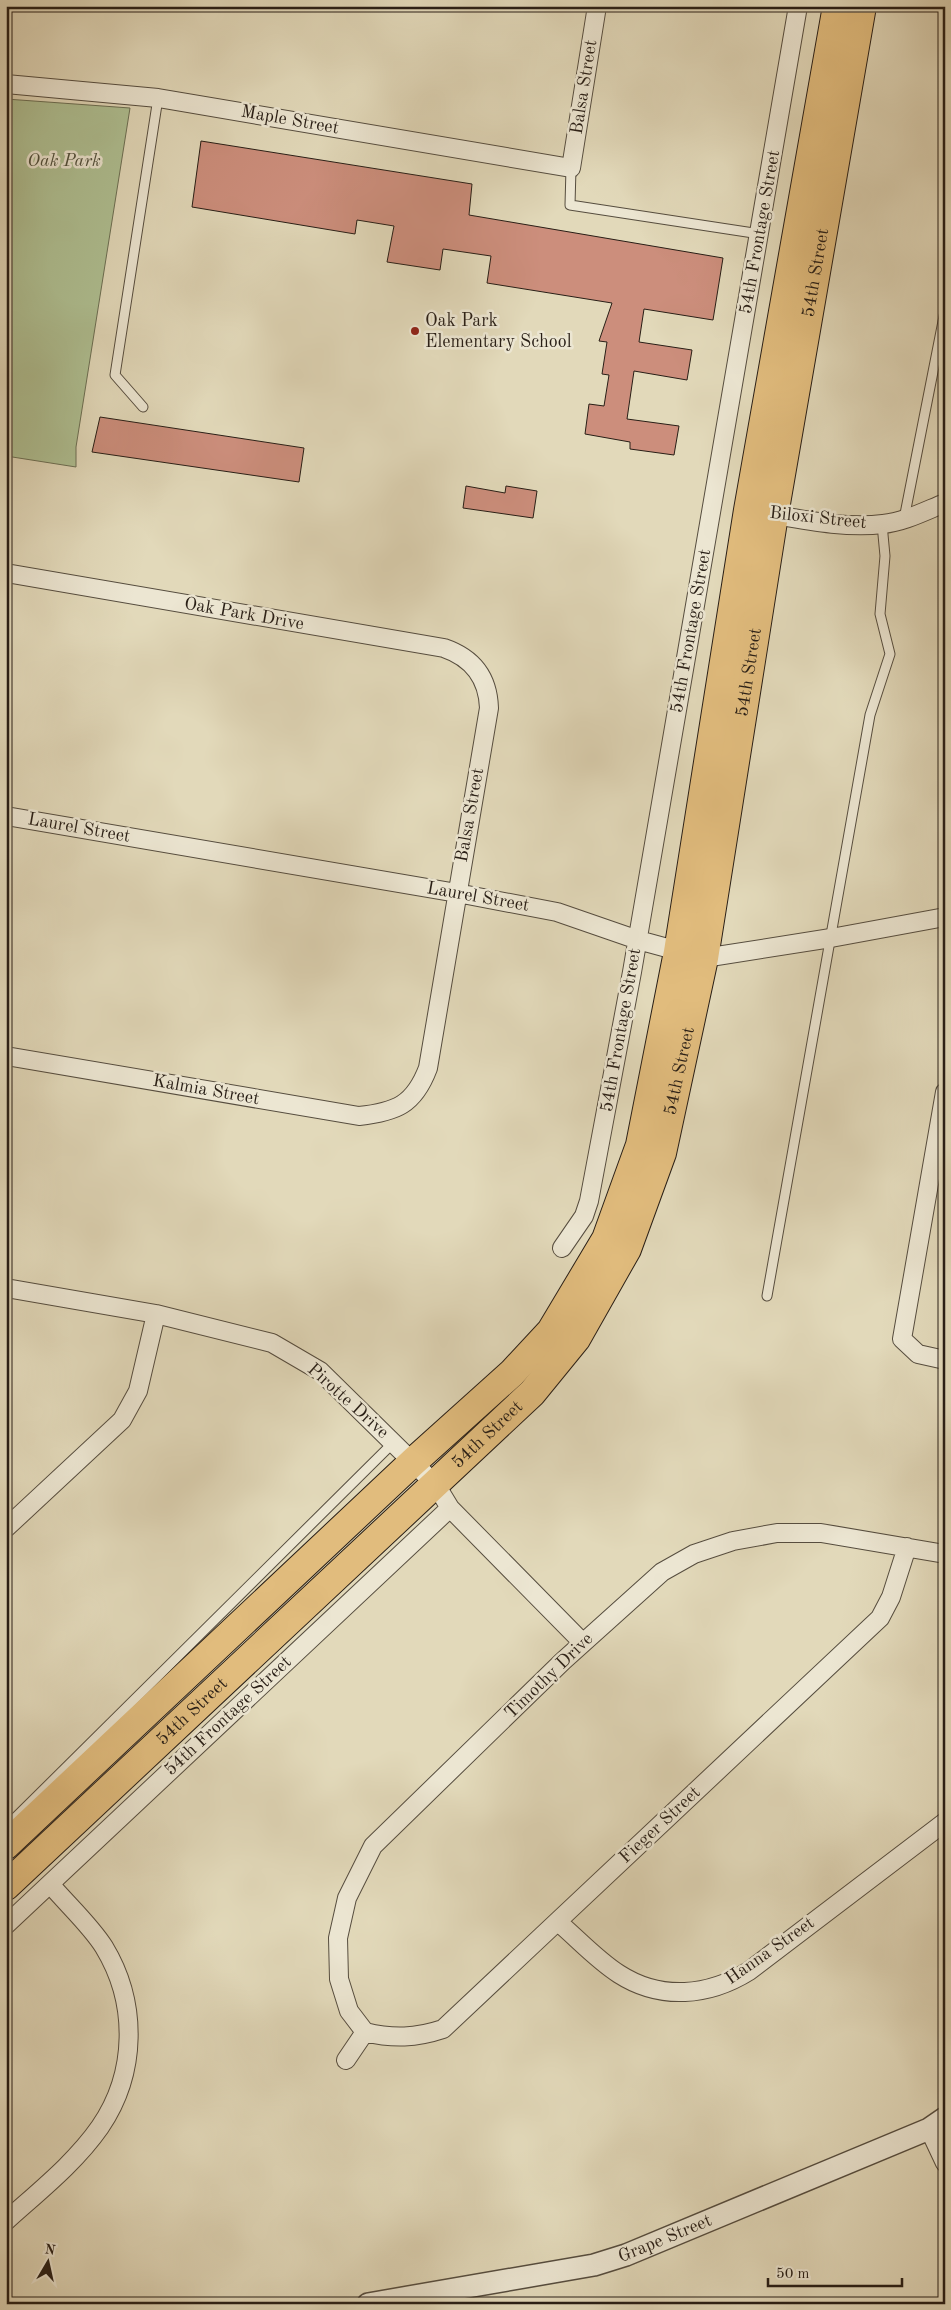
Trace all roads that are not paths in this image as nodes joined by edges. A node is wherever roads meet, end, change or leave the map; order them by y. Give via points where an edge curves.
1 (597, 6) edge
2 (798, 6) edge
3 (837, 6) edge
4 (861, 6) edge
5 (6, 84) edge
6 (158, 98) junction
7 (571, 168) junction
8 (760, 234) junction
9 (945, 311) edge
10 (143, 407) dead end
11 (945, 503) edge
12 (761, 512) junction
13 (904, 520) junction
14 (882, 524) junction
15 (6, 573) edge
16 (476, 668) joint
17 (6, 816) edge
18 (457, 892) junction
19 (945, 916) edge
20 (831, 938) junction
21 (638, 940) junction
22 (678, 952) junction
23 (704, 958) junction
24 (6, 1056) edge
25 (945, 1092) edge
26 (404, 1105) joint
27 (562, 1248) dead end
28 (6, 1288) edge
29 (767, 1296) dead end
30 (156, 1314) junction
31 (945, 1360) edge
32 (394, 1442) junction
33 (413, 1462) junction
34 (436, 1485) junction
35 (450, 1508) junction
36 (6, 1528) edge
37 (907, 1547) junction
38 (945, 1554) edge
39 (583, 1642) junction
40 (945, 1822) edge
41 (6, 1827) edge
42 (6, 1845) edge
43 (50, 1884) junction
44 (6, 1886) edge
45 (558, 1922) junction
46 (6, 1925) edge
47 (365, 2032) junction
48 (346, 2060) dead end
49 (937, 2123) edge
50 (945, 2163) edge
51 (6, 2221) edge
52 (370, 2304) edge

1 - 7 street, Balsa Street
2 - 8 street, 54th Frontage Street
3 - 12 main road, 54th Street
4 - 12 main road, 54th Street
5 - 6 street, Maple Street
6 - 7 street, Maple Street
6 - 10 lane via 115,375
7 - 8 lane via 570,205
8 - 21 street, 54th Frontage Street
9 - 13 lane
11 - 13 street, Biloxi Street
12 - 14 street, Biloxi Street via 834,523
12 - 22 main road, 54th Street
12 - 23 main road, 54th Street
13 - 14 street, Biloxi Street
14 - 20 lane via 885,556 880,614 890,654 870,715
15 - 16 street, Oak Park Drive via 444,648 456,652
16 - 18 street, Balsa Street via 486,687 489,708
17 - 18 street, Laurel Street
18 - 21 street, Laurel Street via 557,912
18 - 26 street, Balsa Street via 428,1068 419,1087
19 - 20 street, Laurel Street
20 - 23 street, Laurel Street
20 - 29 lane
21 - 22 street, Laurel Street
21 - 27 street, 54th Frontage Street via 589,1201 584,1216
22 - 23 street, Laurel Street
22 - 33 main road, 54th Street via 640,1145 606,1239 552,1331 512,1374
23 - 34 main road, 54th Street via 662,1153 627,1249 576,1339 532,1393
24 - 26 street, Kalmia Street via 359,1116 386,1114
25 - 31 street via 902,1339 918,1354
28 - 30 street, Pirotte Drive
30 - 32 street, Pirotte Drive via 272,1342 320,1371
30 - 36 street via 138,1391 122,1420
32 - 33 street, Pirotte Drive
32 - 41 lane
33 - 34 street, Pirotte Drive
33 - 42 main road, 54th Street
34 - 35 street, Pirotte Drive
34 - 44 main road, 54th Street
35 - 39 street, Pirotte Drive
35 - 43 street, 54th Frontage Street
37 - 38 street, Timothy Drive
37 - 39 street, Timothy Drive via 813,1532 777,1533 733,1541 694,1554 662,1572
37 - 45 street, Fieger Street via 891,1597 880,1618
39 - 47 street, Timothy Drive via 373,1846 347,1898 338,1938 339,1979 349,2012
40 - 45 street, Hanna Street via 749,1970 728,1983 704,1990 669,1992 635,1983 605,1964
43 - 46 street, 54th Frontage Street
43 - 51 street via 103,1945 120,1979 128,2017 127,2058 116,2098 100,2127 65,2167
45 - 47 street, Fieger Street via 443,2029 397,2038
47 - 48 street
49 - 50 street
49 - 52 street, Grape Street via 626,2255 594,2265

